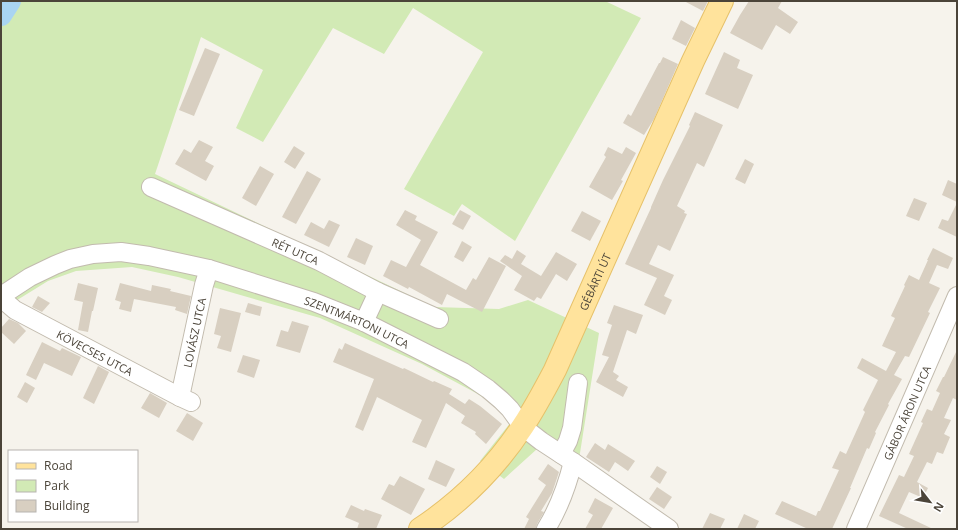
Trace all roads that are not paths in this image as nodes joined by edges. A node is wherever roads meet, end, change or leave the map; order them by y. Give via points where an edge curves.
1 (722, 1) edge
2 (151, 187) dead end
3 (209, 269) junction
4 (378, 292) junction
5 (957, 296) edge
6 (1, 297) edge
7 (439, 319) dead end
8 (364, 322) junction
9 (578, 383) dead end
10 (186, 400) joint
11 (523, 427) junction
12 (567, 458) junction
13 (420, 529) edge
14 (546, 529) edge
15 (669, 529) edge
16 (856, 529) edge

1 - 11 main road, GÉBÁRTI ÚT via 555,370
2 - 4 street, RÉT UTCA via 319,261
3 - 6 street, SZENTMÁRTONI UTCA via 121,252 93,254 54,265 30,277
3 - 8 street, SZENTMÁRTONI UTCA via 314,302
3 - 10 street, LOVÁSZ UTCA via 204,285
4 - 7 street, RÉT UTCA
4 - 8 street
5 - 16 street, GÁBOR ÁRON UTCA
6 - 10 street, KÖVECSES UTCA via 15,310
8 - 11 street, SZENTMÁRTONI UTCA via 476,380 510,409
9 - 12 street
11 - 12 street, SZENTMÁRTONI UTCA
11 - 13 main road, GÉBÁRTI ÚT via 502,456 469,491 448,510
12 - 14 street via 565,491
12 - 15 street, SZENTMÁRTONI UTCA

